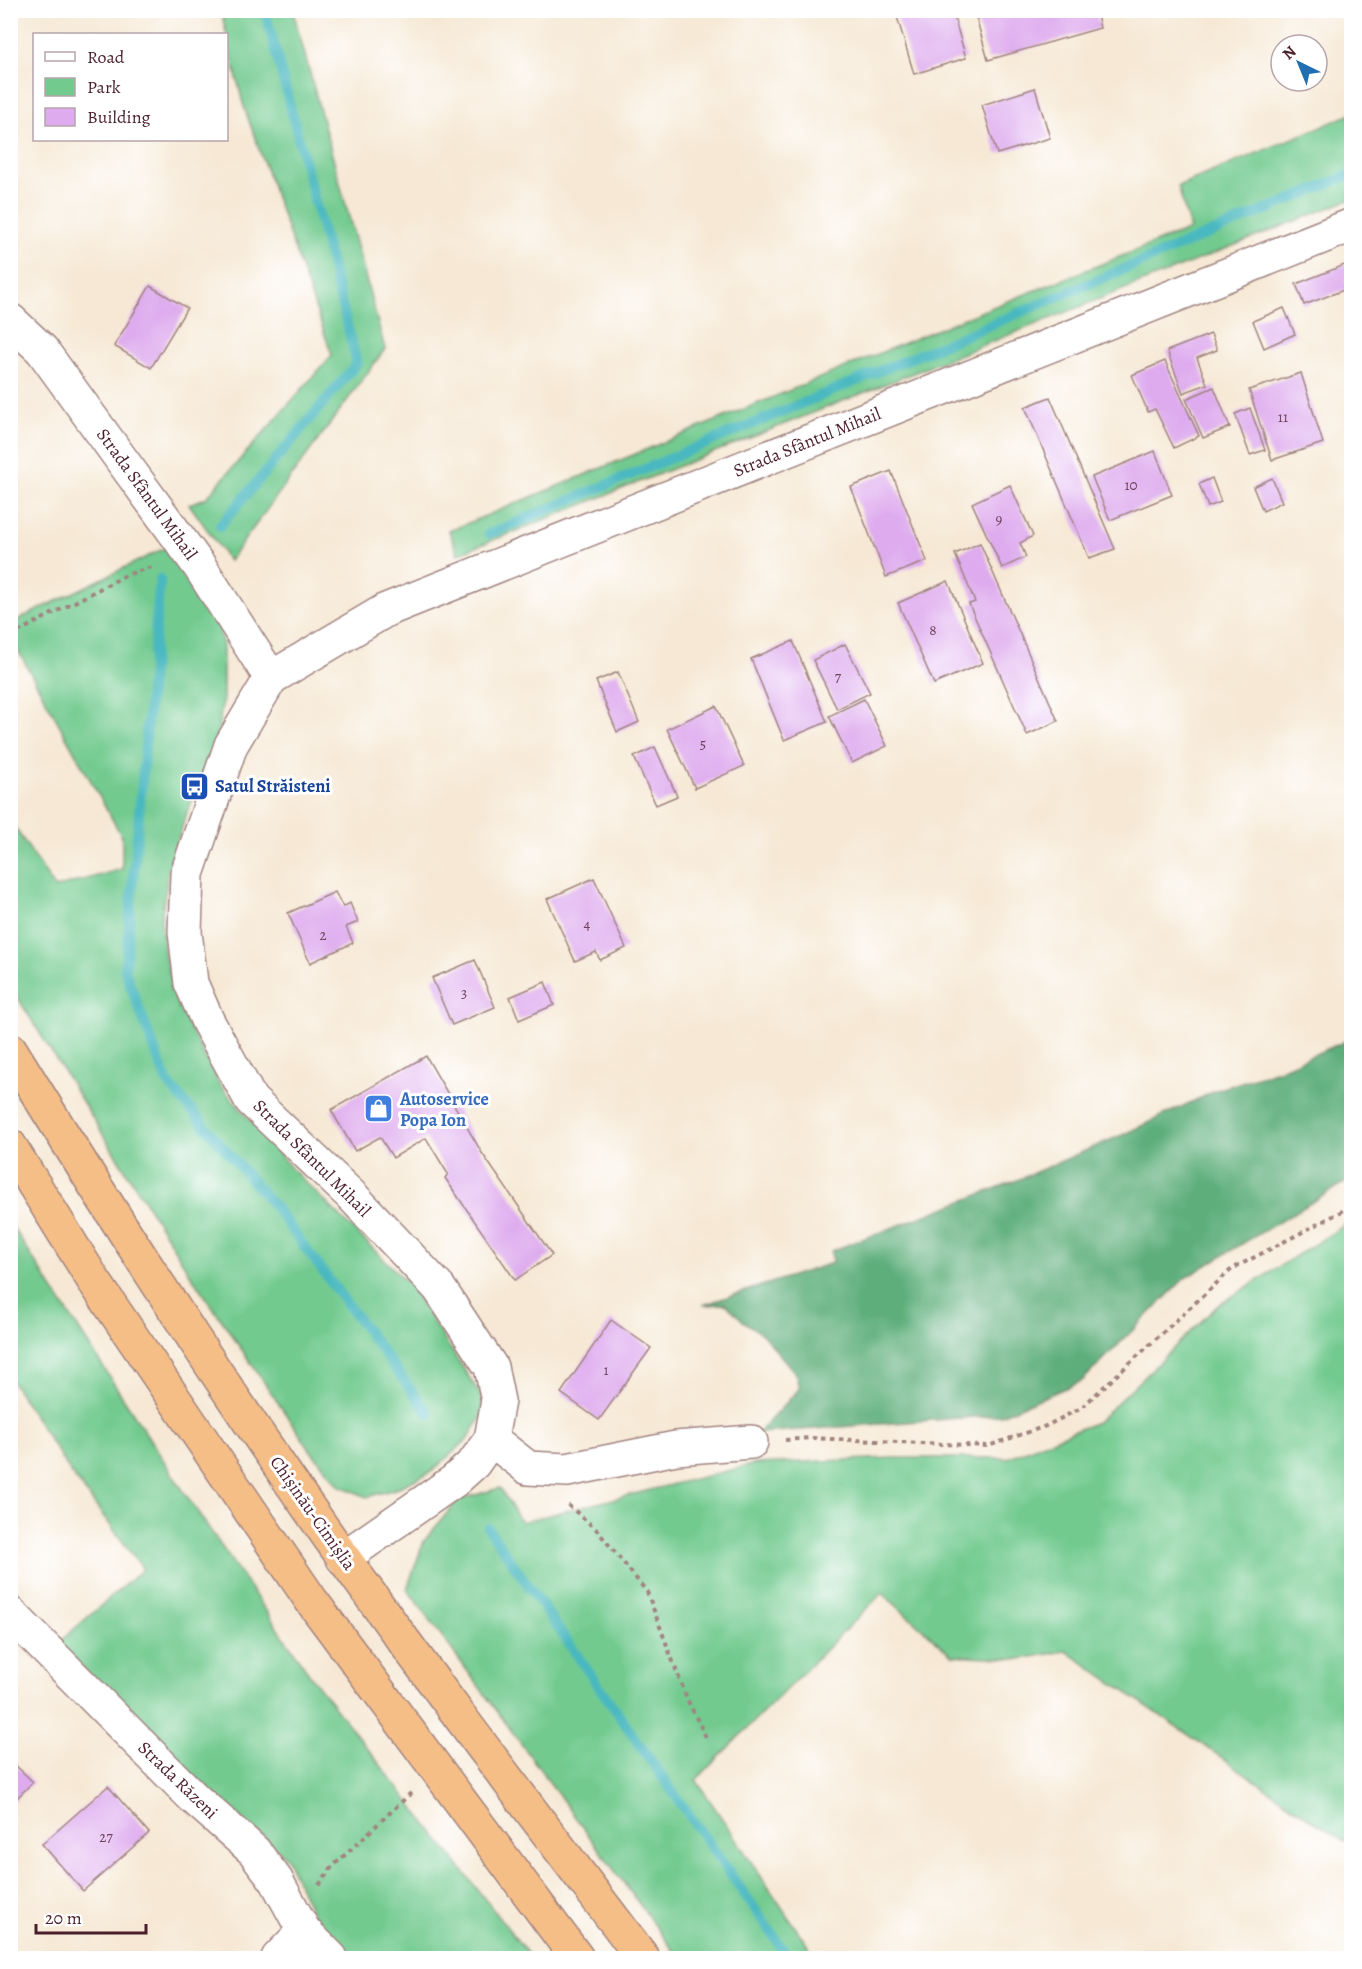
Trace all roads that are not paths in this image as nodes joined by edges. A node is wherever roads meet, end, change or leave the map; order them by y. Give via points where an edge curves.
1 (1352, 225) edge
2 (10, 320) edge
3 (271, 678) junction
4 (10, 1049) edge
5 (10, 1146) edge
6 (491, 1439) junction
7 (751, 1442) road end
8 (344, 1558) junction
9 (10, 1613) edge
10 (304, 1931) junction
11 (278, 1959) edge
12 (331, 1959) edge
13 (577, 1959) edge
14 (643, 1959) edge

1 - 3 street, Strada Sfântul Mihail via 386,610
2 - 3 street, Strada Sfântul Mihail via 42,350 206,576
3 - 6 street, Strada Sfântul Mihail via 231,745 187,874 185,932 191,983 252,1100 354,1198 439,1288 491,1367 498,1401
4 - 8 highway, Chișinău-Cimișlia via 136,1250
5 - 13 highway via 94,1281 311,1600
6 - 7 street via 528,1468 567,1470 676,1448
6 - 8 street, Strada Sfântul Mihail via 474,1463 454,1481
8 - 14 highway, Chișinău-Cimișlia
9 - 10 street, Strada Răzeni via 194,1798 254,1851 276,1880
10 - 11 street
10 - 12 street, Strada Răzeni

